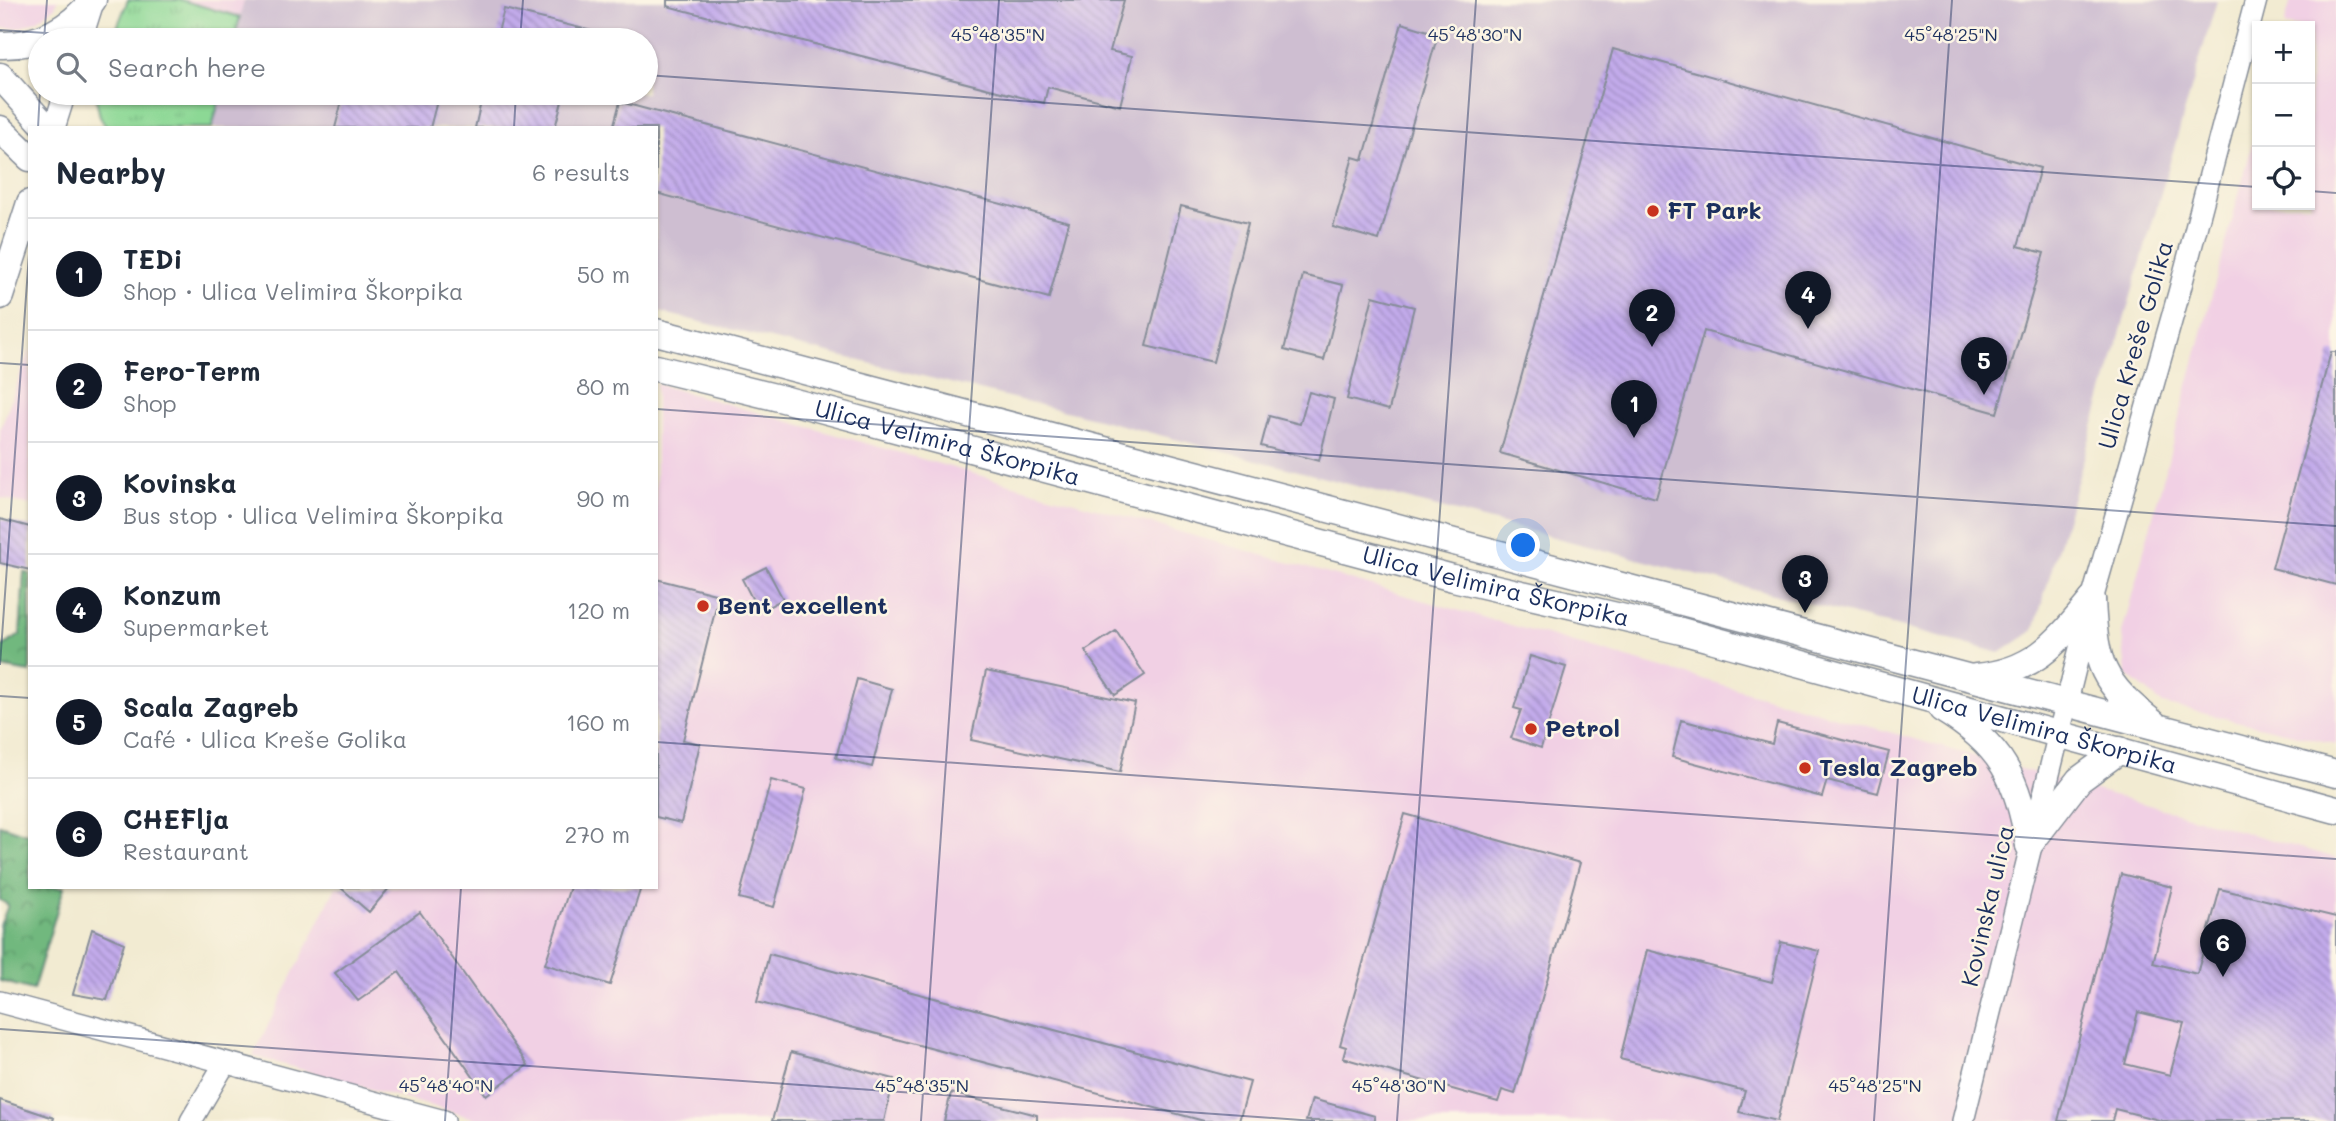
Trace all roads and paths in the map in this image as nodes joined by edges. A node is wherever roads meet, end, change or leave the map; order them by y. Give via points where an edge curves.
1 (93, 0) edge
2 (2256, 0) edge
3 (64, 28) edge
4 (85, 28) edge
5 (28, 42) edge
6 (0, 45) edge
7 (0, 76) edge
8 (61, 105) edge
9 (45, 126) edge
10 (55, 126) edge
11 (0, 129) edge
12 (28, 156) edge
13 (28, 209) edge
14 (28, 260) edge
15 (0, 297) edge
16 (658, 333) edge
17 (658, 368) edge
18 (2092, 600) junction
19 (1964, 678) junction
20 (1916, 694) junction
21 (2065, 704) junction
22 (2160, 729) junction
23 (2058, 733) junction
24 (2120, 750) junction
25 (2336, 774) edge
26 (2336, 810) edge
27 (2029, 845) junction
28 (0, 1002) edge
29 (225, 1063) junction
30 (191, 1121) edge
31 (444, 1121) edge
32 (1963, 1121) edge

1 - 3 main road
1 - 4 street
2 - 18 street, Ulica Kreše Golika
5 - 6 main road
7 - 9 main road
8 - 10 street
11 - 12 main road
13 - 15 main road
14 - 15 main road
16 - 19 main road, Ulica Velimira Škorpika
17 - 20 main road, Ulica Velimira Škorpika
18 - 19 main road via 2033,662 2005,673
18 - 21 street, Ulica Kreše Golika
18 - 22 main road via 2095,647 2102,670 2118,694
19 - 21 main road, Ulica Velimira Škorpika
20 - 23 main road, Ulica Velimira Škorpika
20 - 27 main road via 1982,737 2004,762 2022,807
21 - 22 main road, Ulica Velimira Škorpika
21 - 23 street, Kovinska ulica
22 - 25 main road, Ulica Velimira Škorpika
23 - 24 main road, Ulica Velimira Škorpika
23 - 27 street, Kovinska ulica
24 - 26 main road, Ulica Velimira Škorpika
24 - 27 main road via 2079,780
27 - 32 street, Kovinska ulica
28 - 29 street
29 - 30 street
29 - 31 street

